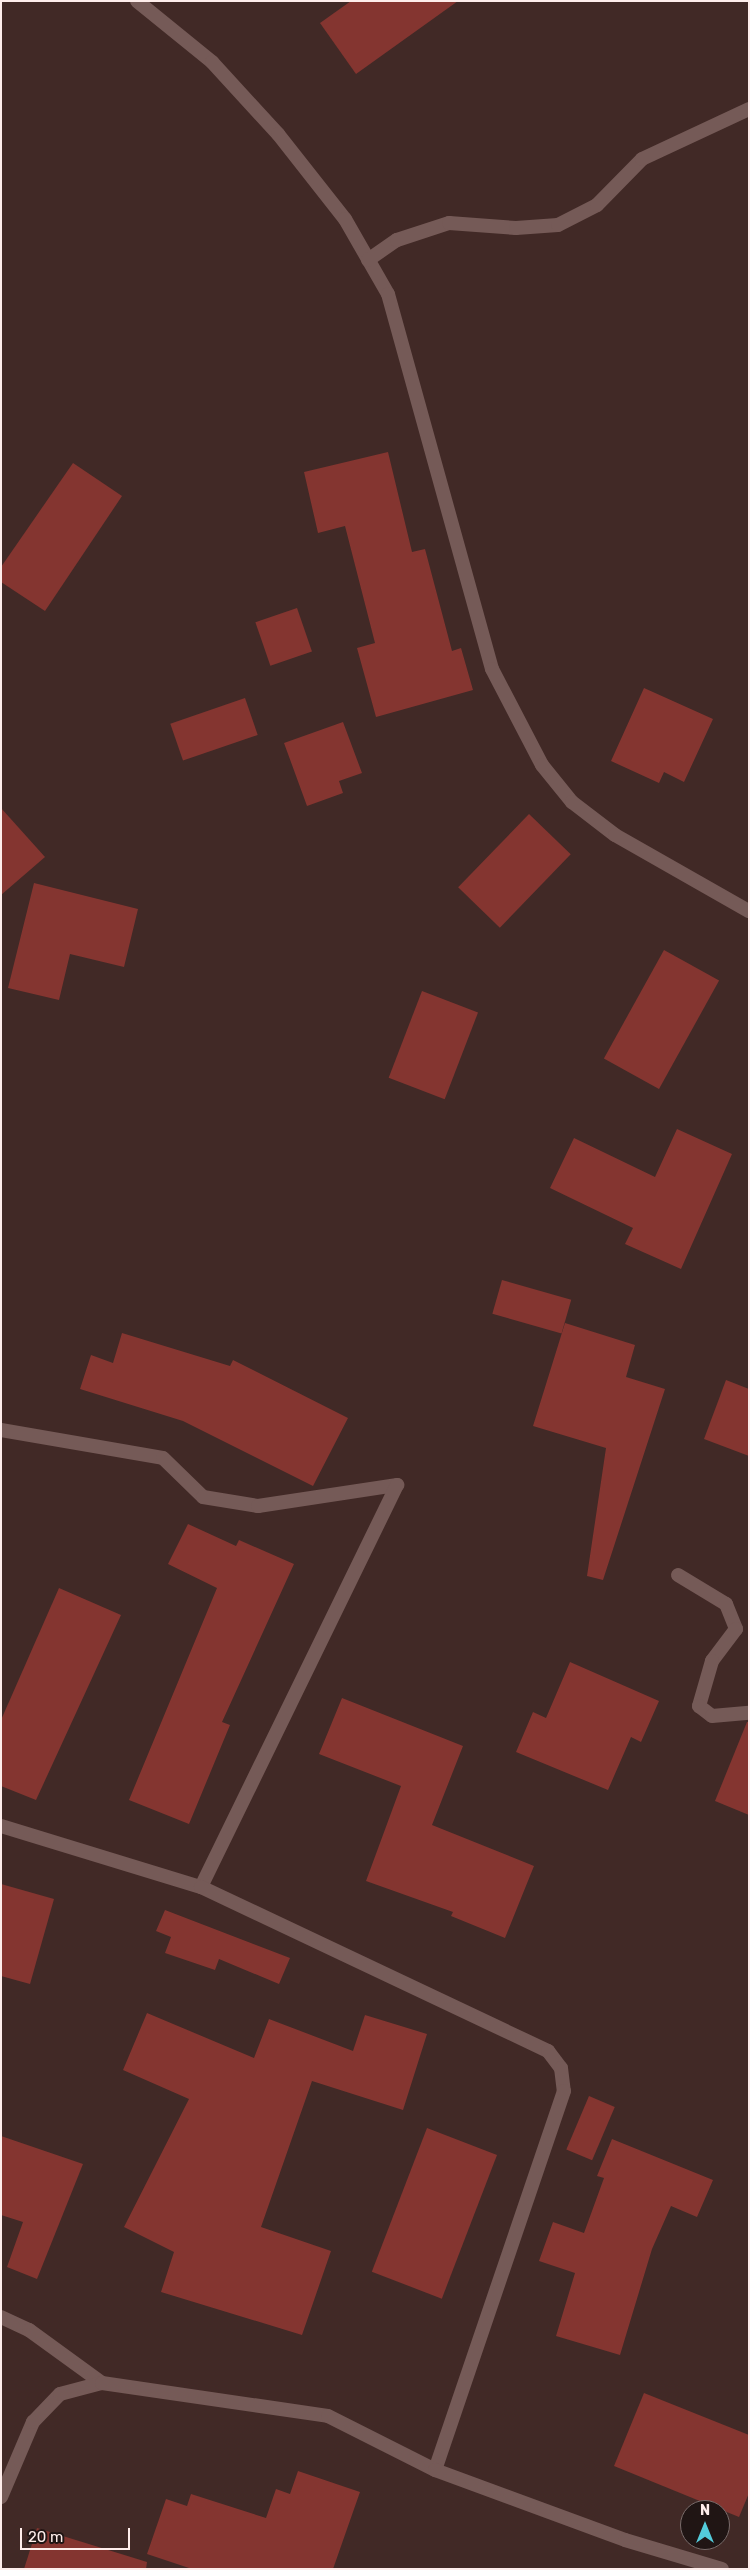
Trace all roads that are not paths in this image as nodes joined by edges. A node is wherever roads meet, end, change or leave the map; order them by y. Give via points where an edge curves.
1 (137, 1) edge
2 (749, 109) edge
3 (368, 260) junction
4 (749, 912) edge
5 (1, 1430) edge
6 (678, 1575) dead end
7 (749, 1713) edge
8 (1, 1826) edge
9 (201, 1887) junction
10 (1, 2317) edge
11 (102, 2384) junction
12 (435, 2470) junction
13 (1, 2497) edge
14 (722, 2569) edge

1 - 3 street via 212,62 278,134 345,219
2 - 3 street via 642,159 597,205 558,225 516,228 449,223 397,240
3 - 4 street via 388,294 492,669 542,765 572,802 616,835
5 - 9 street via 163,1458 203,1497 258,1506 397,1485
6 - 7 street via 726,1604 736,1629 712,1661 699,1706 712,1716
8 - 9 street
9 - 12 street via 548,2052 561,2068 564,2092
10 - 11 street via 29,2330
11 - 12 street via 328,2416
11 - 13 street via 60,2394 33,2422
12 - 14 street via 625,2540

